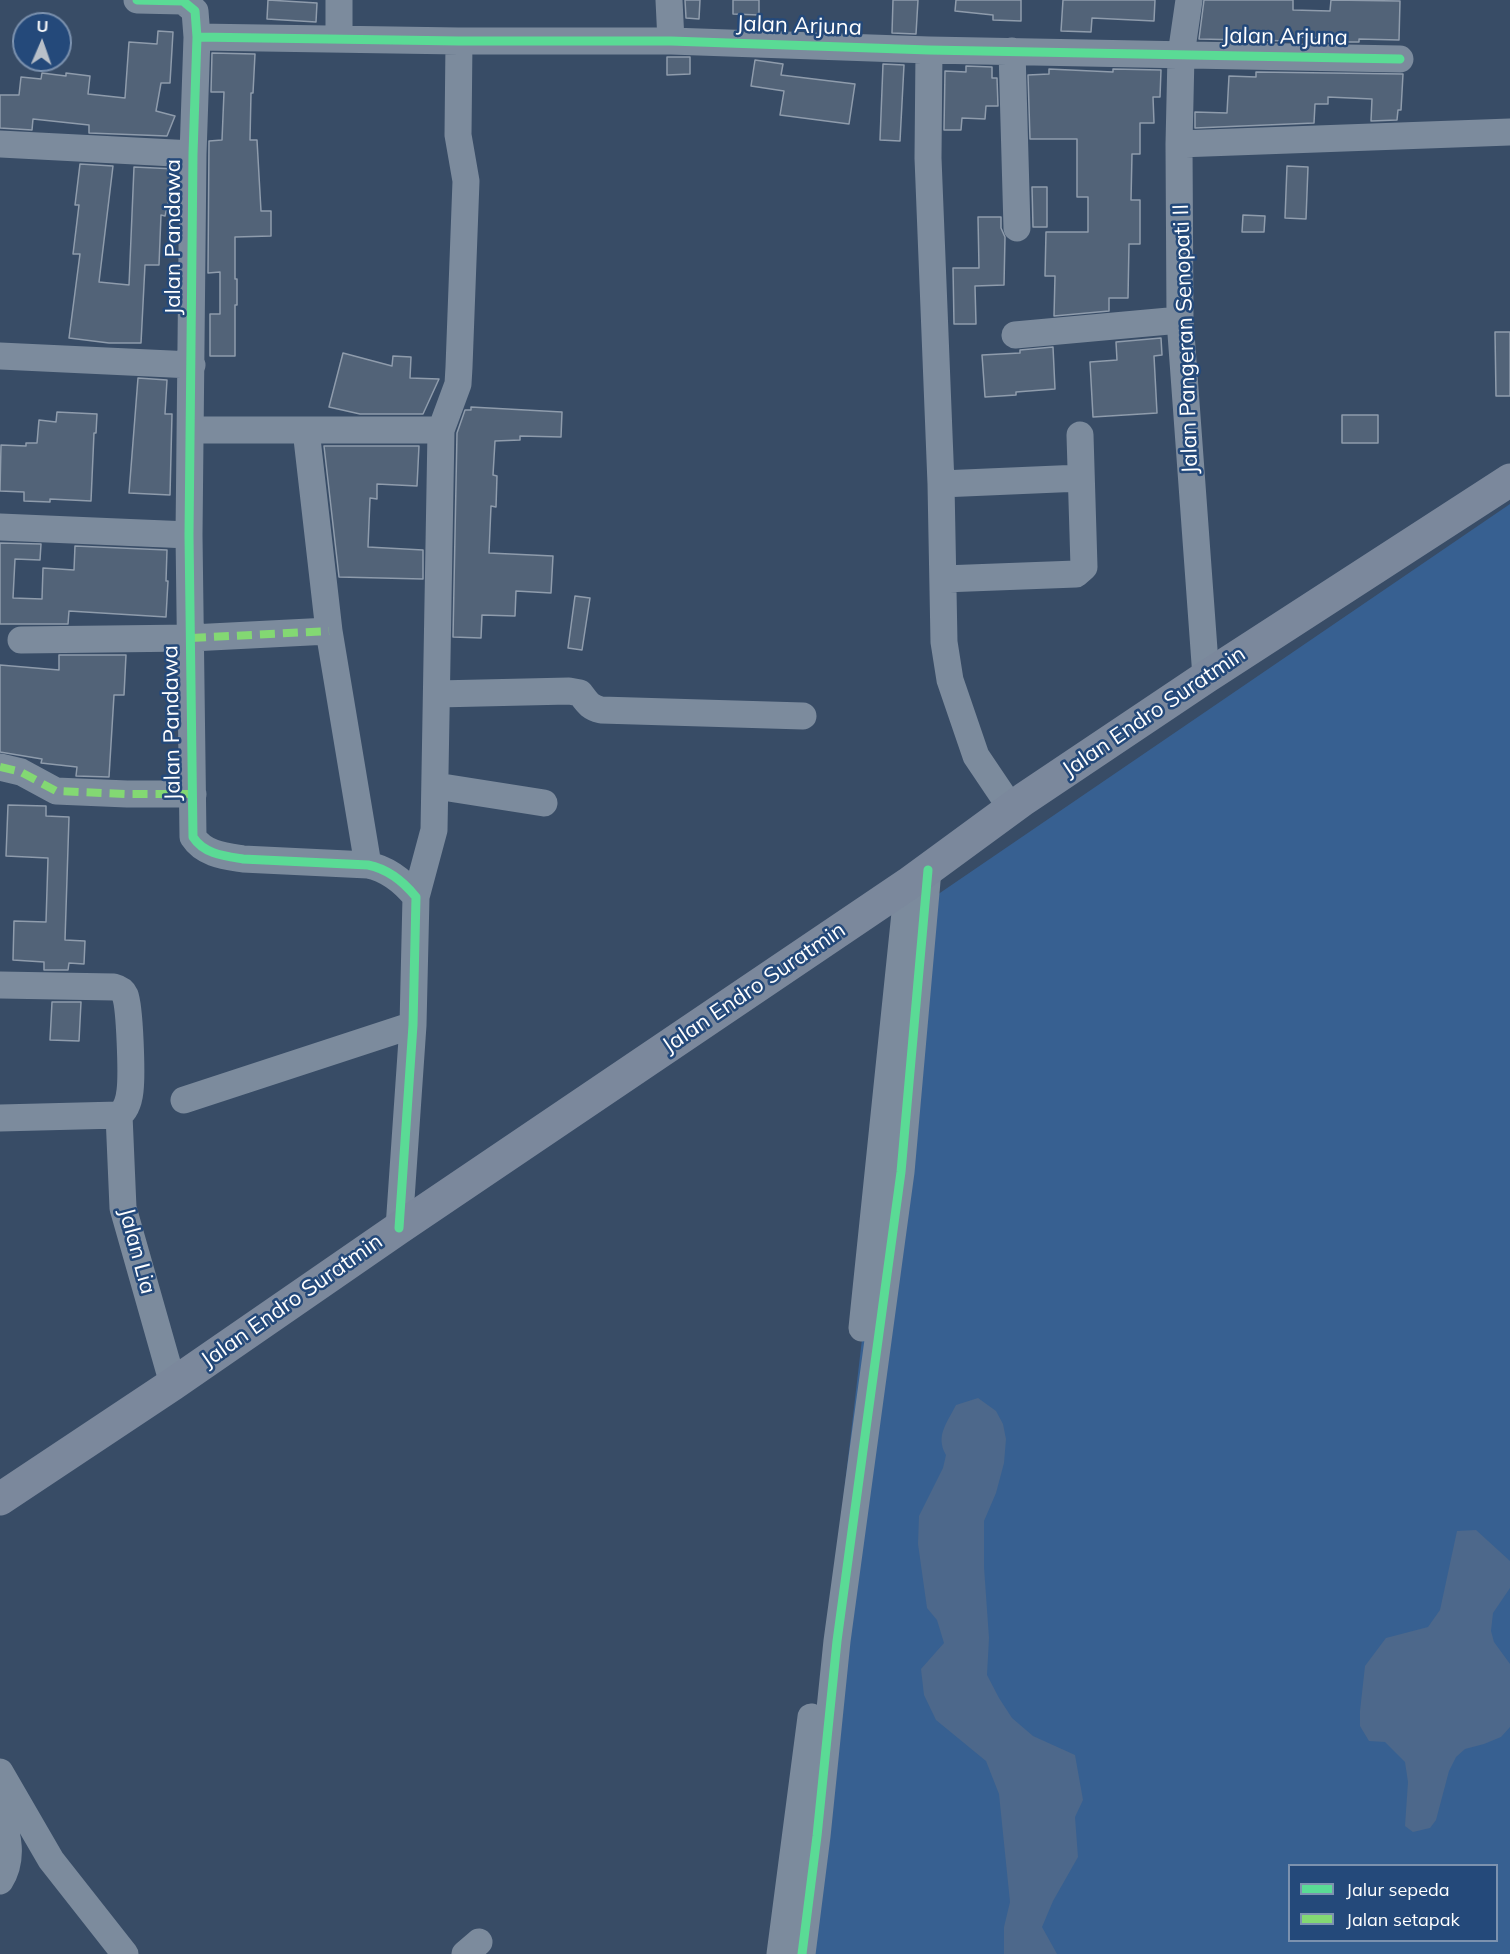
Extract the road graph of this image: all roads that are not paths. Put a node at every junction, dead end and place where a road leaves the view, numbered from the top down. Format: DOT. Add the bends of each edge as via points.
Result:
graph roads {
  1 [pos="137,0"];
  2 [pos="339,0"];
  3 [pos="669,0"];
  4 [pos="1189,0"];
  5 [pos="197,37"];
  6 [pos="339,39"];
  7 [pos="459,41"];
  8 [pos="671,41"];
  9 [pos="929,50"];
  10 [pos="1011,51"];
  11 [pos="1180,55"];
  12 [pos="1400,59"];
  13 [pos="1510,132"];
  14 [pos="0,144"];
  15 [pos="1179,144"];
  16 [pos="193,154"];
  17 [pos="1017,228"];
  18 [pos="1180,320"];
  19 [pos="1015,335"];
  20 [pos="0,356"];
  21 [pos="192,365"];
  22 [pos="306,429"];
  23 [pos="190,430"];
  24 [pos="441,430"];
  25 [pos="1080,435"];
  26 [pos="1082,478"];
  27 [pos="1510,480"];
  28 [pos="941,484"];
  29 [pos="0,527"];
  30 [pos="189,535"];
  31 [pos="943,579"];
  32 [pos="329,632"];
  33 [pos="191,638"];
  34 [pos="21,640"];
  35 [pos="1206,677"];
  36 [pos="436,694"];
  37 [pos="803,716"];
  38 [pos="0,767"];
  39 [pos="436,786"];
  40 [pos="193,794"];
  41 [pos="544,803"];
  42 [pos="1018,803"];
  43 [pos="368,865"];
  44 [pos="918,877"];
  45 [pos="416,897"];
  46 [pos="0,985"];
  47 [pos="413,1025"];
  48 [pos="184,1100"];
  49 [pos="119,1115"];
  50 [pos="0,1118"];
  51 [pos="399,1228"];
  52 [pos="173,1384"];
  53 [pos="0,1499"];
  54 [pos="0,1772"];
  55 [pos="0,1811"];
  56 [pos="0,1881"];
  57 [pos="125,1954"];
  58 [pos="780,1954"];
  59 [pos="801,1954"];
  1 -- 5 [label="street, Jalan Pandawa" via="183,2 195,11"];
  2 -- 6 [label="street"];
  3 -- 8 [label="street"];
  4 -- 11 [label="street, Jalan Pangeran Senopati II"];
  5 -- 6 [label="street, Jalan Arjuna"];
  5 -- 16 [label="street, Jalan Pandawa"];
  6 -- 7 [label="street, Jalan Arjuna"];
  7 -- 8 [label="street, Jalan Arjuna"];
  7 -- 24 [label="street" via="458,135 466,181 459,367 458,384"];
  8 -- 9 [label="street, Jalan Arjuna"];
  9 -- 10 [label="street, Jalan Arjuna"];
  9 -- 28 [label="street" via="929,170"];
  10 -- 11 [label="street, Jalan Arjuna"];
  10 -- 17 [label="street"];
  11 -- 12 [label="street, Jalan Arjuna"];
  11 -- 15 [label="street, Jalan Pangeran Senopati II"];
  13 -- 15 [label="street"];
  14 -- 16 [label="street"];
  15 -- 18 [label="street, Jalan Pangeran Senopati II"];
  16 -- 21 [label="street, Jalan Pandawa"];
  18 -- 19 [label="street"];
  18 -- 35 [label="street, Jalan Pangeran Senopati II"];
  20 -- 21 [label="street"];
  21 -- 23 [label="street, Jalan Pandawa"];
  22 -- 23 [label="street"];
  22 -- 24 [label="street"];
  22 -- 32 [label="street"];
  23 -- 30 [label="street, Jalan Pandawa"];
  24 -- 36 [label="street"];
  25 -- 26 [label="street"];
  26 -- 28 [label="street"];
  26 -- 31 [label="street" via="1081,571"];
  27 -- 35 [label="main road, Jalan Endro Suratmin"];
  28 -- 31 [label="street"];
  29 -- 30 [label="street"];
  30 -- 33 [label="street, Jalan Pandawa"];
  31 -- 42 [label="street" via="944,642 950,680 968,727 989,751"];
  32 -- 33 [label="street"];
  32 -- 43 [label="street"];
  33 -- 34 [label="street"];
  33 -- 40 [label="street, Jalan Pandawa"];
  35 -- 42 [label="main road, Jalan Endro Suratmin"];
  36 -- 37 [label="street" via="569,691 580,693 592,708 601,710"];
  36 -- 39 [label="street"];
  38 -- 40 [label="street" via="21,772 56,791"];
  39 -- 41 [label="street"];
  39 -- 45 [label="street" via="434,830"];
  40 -- 43 [label="street, Jalan Pandawa" via="194,837 206,850 243,859"];
  42 -- 44 [label="main road, Jalan Endro Suratmin"];
  43 -- 45 [label="street, Jalan Pandawa" via="392,875"];
  44 -- 51 [label="main road, Jalan Endro Suratmin"];
  44 -- 58 [label="street"];
  44 -- 59 [label="street" via="901,1172 837,1641"];
  45 -- 47 [label="street"];
  46 -- 49 [label="street, Jalan Lia" via="121,990 129,1028 130,1092"];
  47 -- 48 [label="street"];
  47 -- 51 [label="street"];
  49 -- 50 [label="street"];
  49 -- 52 [label="street, Jalan Lia" via="123,1208"];
  51 -- 52 [label="main road, Jalan Endro Suratmin"];
  52 -- 53 [label="main road, Jalan Endro Suratmin"];
  54 -- 57 [label="street" via="51,1860"];
  55 -- 56 [label="street" via="9,1848"];
}
